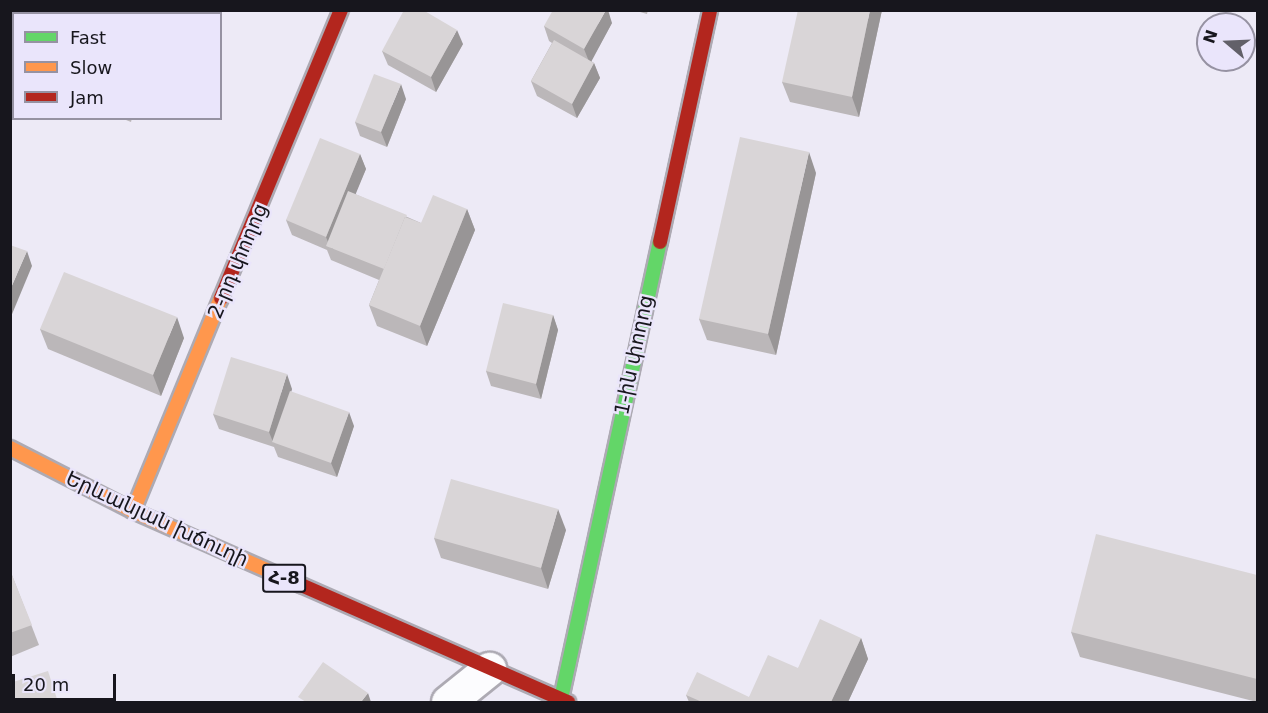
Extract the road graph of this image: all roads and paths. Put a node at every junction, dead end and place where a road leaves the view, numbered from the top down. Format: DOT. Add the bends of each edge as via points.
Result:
graph roads {
  1 [pos="341,10"];
  2 [pos="710,10"];
  3 [pos="10,448"];
  4 [pos="133,511"];
  5 [pos="489,669"];
  6 [pos="565,701"];
  7 [pos="448,702"];
  1 -- 4 [label="main road, 2-րդ փողոց"];
  2 -- 6 [label="main road, 1-ին փողոց"];
  3 -- 4 [label="main road, Երևանյան խճուղի / Հ-8"];
  4 -- 5 [label="main road, Երևանյան խճուղի / Հ-8"];
  5 -- 6 [label="main road, Երևանյան խճուղի / Հ-8"];
  5 -- 7 [label="street"];
}
